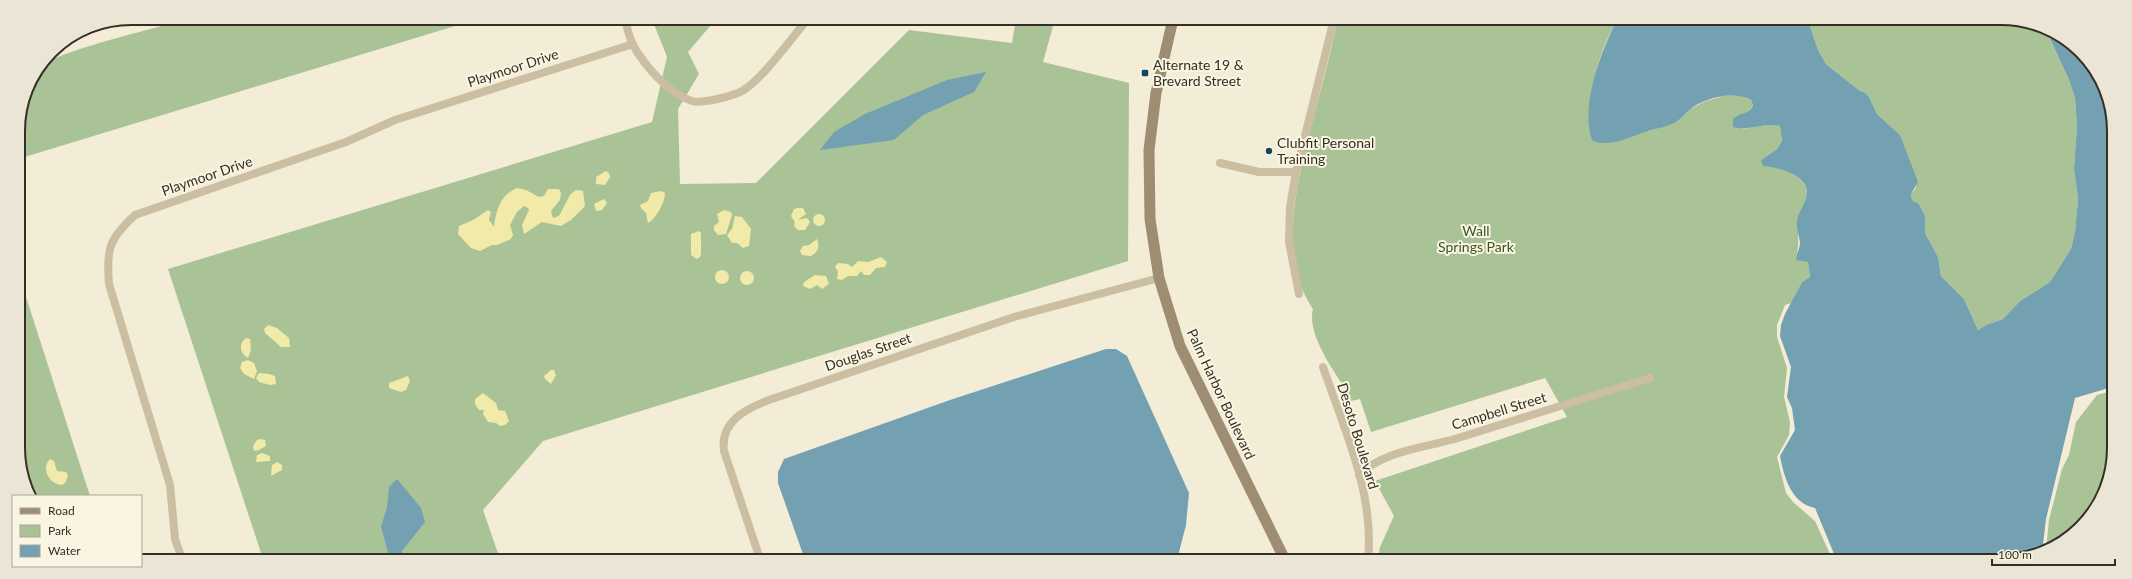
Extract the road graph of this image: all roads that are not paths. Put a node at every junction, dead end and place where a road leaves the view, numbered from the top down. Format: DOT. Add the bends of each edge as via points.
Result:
graph roads {
  1 [pos="627,25"];
  2 [pos="803,25"];
  3 [pos="1172,25"];
  4 [pos="1333,25"];
  5 [pos="633,44"];
  6 [pos="1220,163"];
  7 [pos="1296,172"];
  8 [pos="1159,278"];
  9 [pos="1299,294"];
  10 [pos="1323,367"];
  11 [pos="1650,378"];
  12 [pos="1359,475"];
  13 [pos="180,554"];
  14 [pos="758,554"];
  15 [pos="1282,554"];
  16 [pos="1368,554"];
  1 -- 5 [label="street"];
  2 -- 5 [label="street" via="754,82 741,91 720,99 692,101 666,86"];
  3 -- 8 [label="main road, Palm Harbor Boulevard" via="1155,97 1149,150 1150,220"];
  4 -- 7 [label="street"];
  5 -- 13 [label="street, Playmoor Drive" via="396,120 346,142 135,215 120,229 109,248 109,284 170,484 175,539"];
  6 -- 7 [label="street" via="1259,172"];
  7 -- 9 [label="street" via="1290,207 1289,242"];
  8 -- 14 [label="street, Douglas Street" via="1014,317 769,400 740,414 725,432 723,447"];
  8 -- 15 [label="main road, Palm Harbor Boulevard" via="1180,346"];
  10 -- 12 [label="street, Desoto Boulevard"];
  11 -- 12 [label="street, Campbell Street" via="1383,458 1370,464"];
  12 -- 16 [label="street, Desoto Boulevard" via="1369,536"];
}
